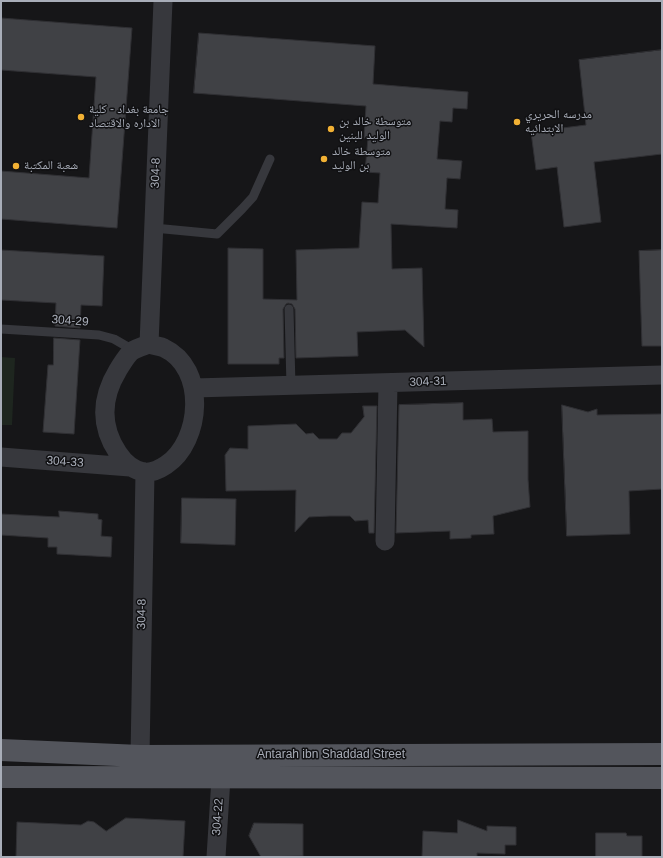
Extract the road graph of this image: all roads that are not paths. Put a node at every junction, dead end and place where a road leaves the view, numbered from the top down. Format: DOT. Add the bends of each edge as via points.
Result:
graph roads {
  1 [pos="163,1"];
  2 [pos="270,159"];
  3 [pos="154,228"];
  4 [pos="289,309"];
  5 [pos="1,329"];
  6 [pos="141,347"];
  7 [pos="662,375"];
  8 [pos="388,383"];
  9 [pos="291,386"];
  10 [pos="194,388"];
  11 [pos="1,457"];
  12 [pos="137,470"];
  13 [pos="385,541"];
  14 [pos="1,750"];
  15 [pos="662,754"];
  16 [pos="140,756"];
  17 [pos="1,777"];
  18 [pos="221,778"];
  19 [pos="662,778"];
  20 [pos="216,857"];
  1 -- 3 [label="street, 304-8"];
  2 -- 3 [label="lane" via="253,197 217,234"];
  3 -- 6 [label="street, 304-8"];
  4 -- 9 [label="lane"];
  5 -- 6 [label="lane, 304-29" via="99,335"];
  6 -- 10 [label="street" via="164,348 175,356"];
  6 -- 12 [label="street" via="122,362 114,375 108,389 104,417 106,431 120,457"];
  7 -- 8 [label="street, 304-31"];
  8 -- 9 [label="street, 304-31"];
  8 -- 13 [label="street"];
  9 -- 10 [label="street, 304-31"];
  10 -- 12 [label="street" via="193,422 185,444 170,462 159,470"];
  11 -- 12 [label="street, 304-33"];
  12 -- 16 [label="street, 304-8"];
  14 -- 16 [label="main road, Antarah ibn Shaddad Street"];
  15 -- 16 [label="main road, Antarah ibn Shaddad Street"];
  17 -- 18 [label="main road, Antarah ibn Shaddad Street"];
  18 -- 19 [label="main road, Antarah ibn Shaddad Street"];
  18 -- 20 [label="street, 304-22"];
}
